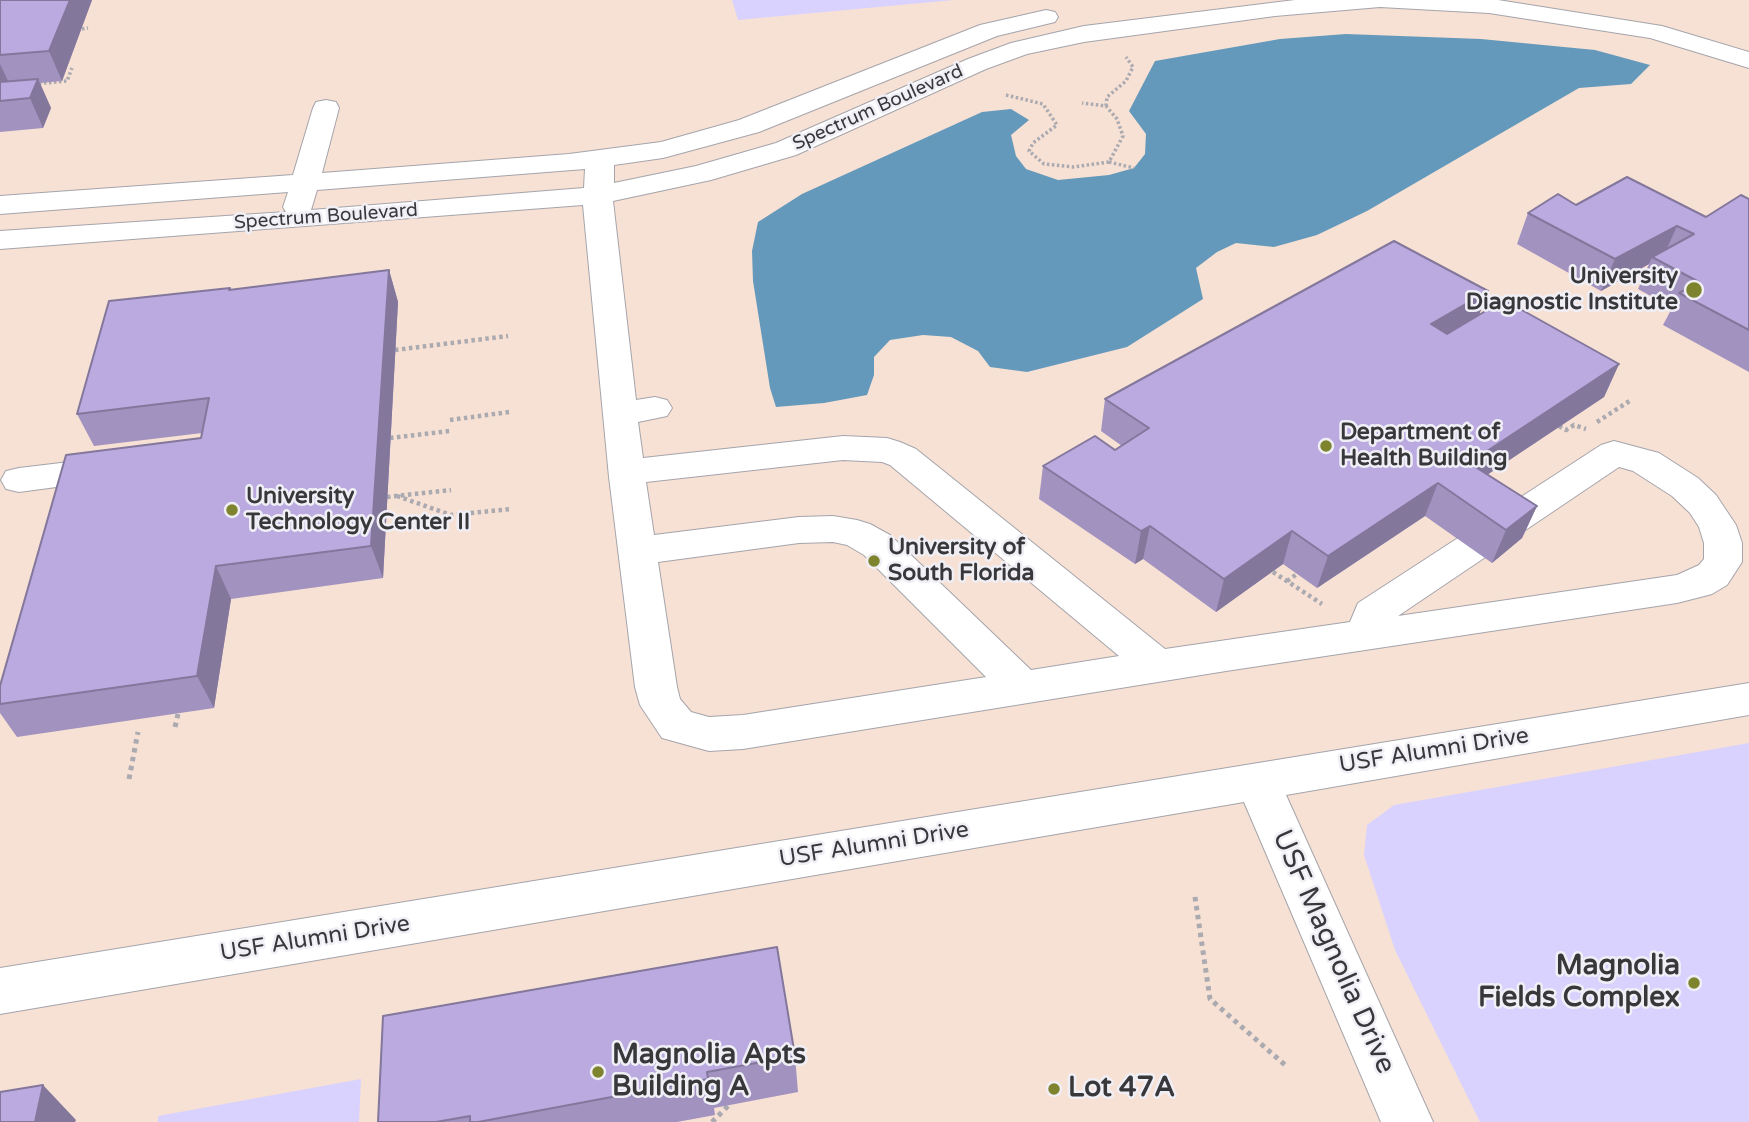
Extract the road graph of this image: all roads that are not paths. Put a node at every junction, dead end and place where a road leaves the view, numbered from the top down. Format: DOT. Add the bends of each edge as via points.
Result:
graph roads {
  1 [pos="1148,0"];
  2 [pos="1589,0"];
  3 [pos="1270,4"];
  4 [pos="1749,38"];
  5 [pos="1749,60"];
  6 [pos="326,108"];
  7 [pos="600,159"];
  8 [pos="304,183"];
  9 [pos="600,195"];
  10 [pos="43,202"];
  11 [pos="0,205"];
  12 [pos="287,227"];
  13 [pos="0,230"];
  14 [pos="0,240"];
  15 [pos="655,408"];
  16 [pos="621,413"];
  17 [pos="142,466"];
  18 [pos="627,472"];
  19 [pos="19,480"];
  20 [pos="638,551"];
  21 [pos="1368,635"];
  22 [pos="1157,665"];
  23 [pos="1022,687"];
  24 [pos="1749,699"];
  25 [pos="1258,782"];
  26 [pos="0,991"];
  27 [pos="1407,1122"];
  1 -- 7 [label="street, Spectrum Boulevard" via="989,30 749,126 663,150"];
  2 -- 4 [label="street"];
  3 -- 5 [label="street, Spectrum Boulevard" via="1380,0 1489,6 1653,31"];
  3 -- 9 [label="street, Spectrum Boulevard" via="1020,48 786,149"];
  6 -- 8 [label="street"];
  7 -- 8 [label="street, Spectrum Boulevard"];
  7 -- 9 [label="street"];
  8 -- 10 [label="street, Spectrum Boulevard"];
  8 -- 12 [label="street"];
  9 -- 12 [label="street, Spectrum Boulevard"];
  9 -- 16 [label="street" via="598,211 621,269"];
  10 -- 11 [label="street, Spectrum Boulevard"];
  10 -- 13 [label="street"];
  12 -- 14 [label="street, Spectrum Boulevard"];
  15 -- 16 [label="street"];
  16 -- 18 [label="street"];
  17 -- 19 [label="street"];
  18 -- 20 [label="street"];
  18 -- 22 [label="street" via="843,448 887,450 903,457"];
  20 -- 23 [label="street" via="799,530 833,528 857,533 877,545"];
  20 -- 23 [label="street" via="656,687 661,705 677,726 709,734 743,732"];
  21 -- 21 [label="street" via="1687,587 1713,575 1723,562 1723,543 1703,504 1685,487 1646,462 1614,453 1372,613"];
  21 -- 22 [label="street"];
  22 -- 23 [label="street"];
  24 -- 25 [label="street, USF Alumni Drive"];
  25 -- 26 [label="street, USF Alumni Drive"];
  25 -- 27 [label="street, USF Magnolia Drive"];
}
